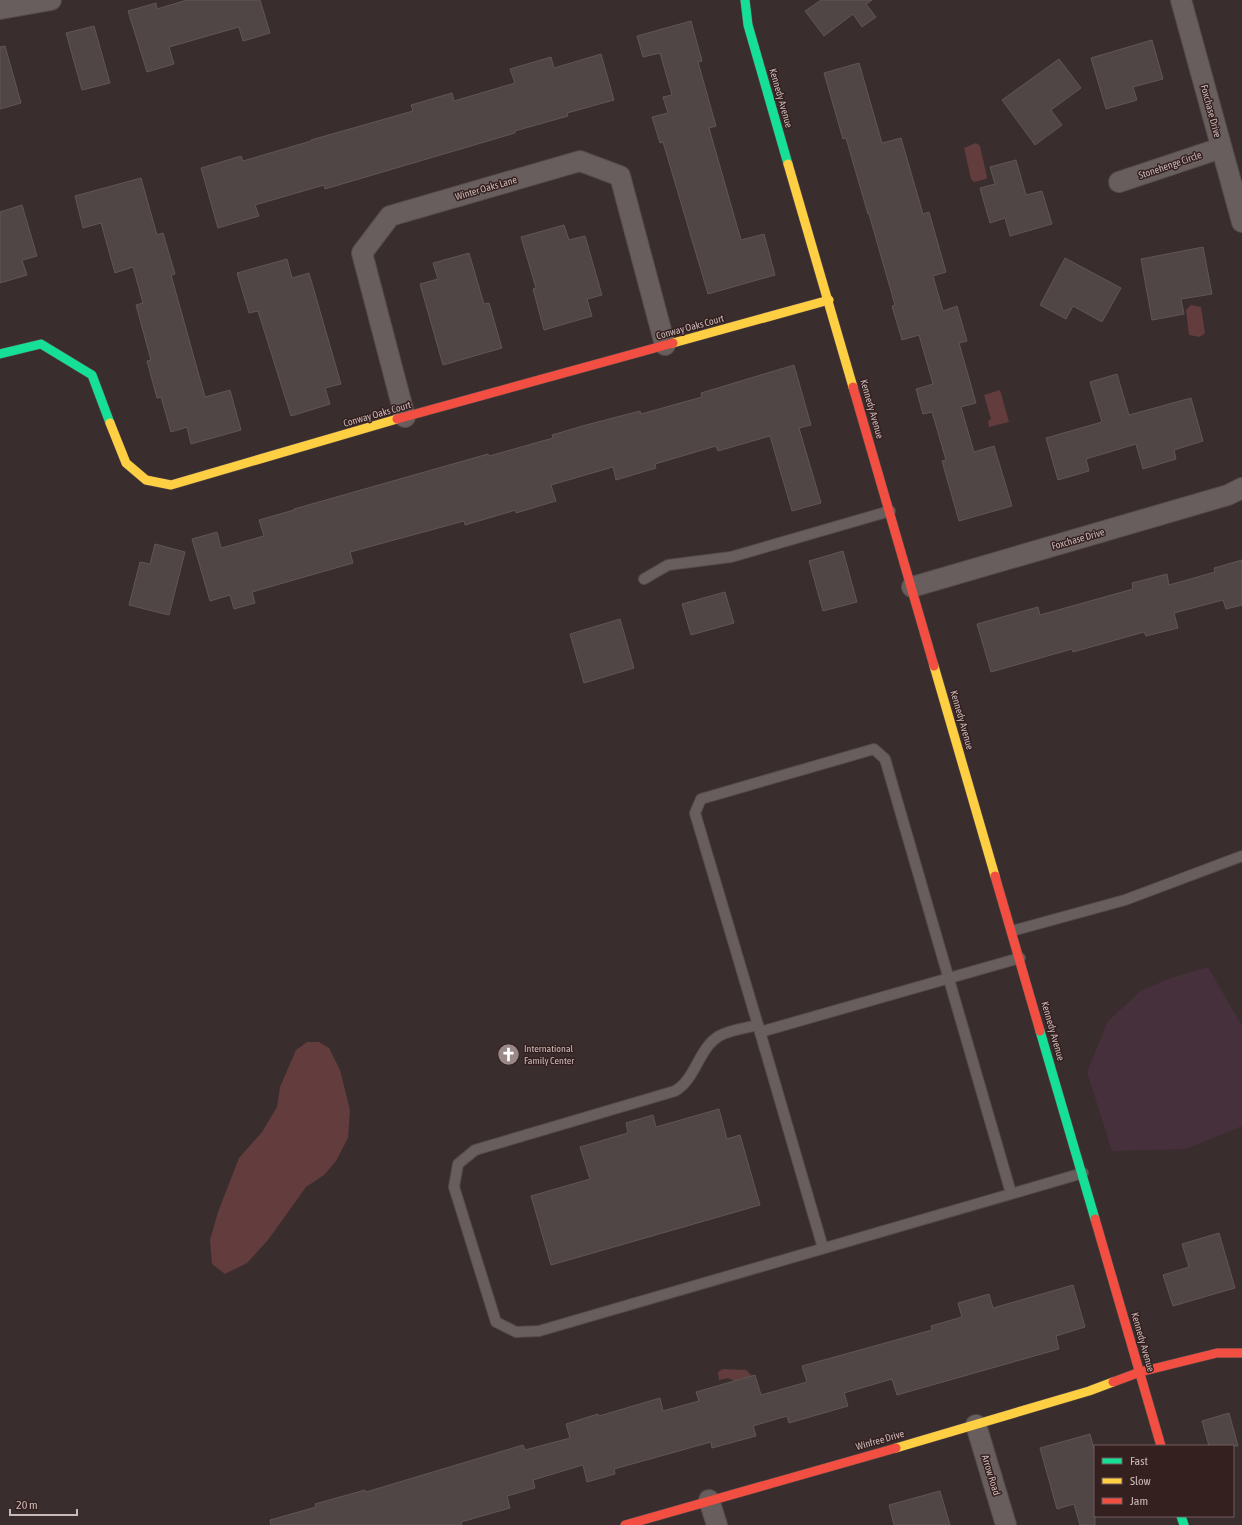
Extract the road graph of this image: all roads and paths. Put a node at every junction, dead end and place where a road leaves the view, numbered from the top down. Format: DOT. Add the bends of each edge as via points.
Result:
graph roads {
  1 [pos="51,0"];
  2 [pos="745,0"];
  3 [pos="1181,0"];
  4 [pos="0,9"];
  5 [pos="1221,148"];
  6 [pos="1119,182"];
  7 [pos="1242,222"];
  8 [pos="829,300"];
  9 [pos="665,345"];
  10 [pos="0,354"];
  11 [pos="405,417"];
  12 [pos="1242,488"];
  13 [pos="890,511"];
  14 [pos="644,578"];
  15 [pos="912,587"];
  16 [pos="1242,856"];
  17 [pos="1012,931"];
  18 [pos="1020,958"];
  19 [pos="948,978"];
  20 [pos="759,1029"];
  21 [pos="1082,1173"];
  22 [pos="1011,1193"];
  23 [pos="823,1248"];
  24 [pos="1242,1354"];
  25 [pos="1140,1372"];
  26 [pos="976,1425"];
  27 [pos="1161,1445"];
  28 [pos="710,1500"];
  29 [pos="625,1525"];
  30 [pos="717,1525"];
  31 [pos="1006,1525"];
  1 -- 4 [label="street"];
  2 -- 8 [label="street, Kennedy Avenue" via="748,25"];
  3 -- 5 [label="street, Foxchase Drive"];
  5 -- 6 [label="street, Stonehenge Circle"];
  5 -- 7 [label="street, Foxchase Drive"];
  8 -- 9 [label="street, Conway Oaks Court"];
  8 -- 13 [label="street, Kennedy Avenue"];
  9 -- 11 [label="street, Conway Oaks Court"];
  9 -- 11 [label="street, Winter Oaks Lane" via="620,176 580,161 390,216 362,253"];
  10 -- 11 [label="street, Conway Oaks Court" via="41,344 92,375 126,463 146,480 171,485"];
  12 -- 15 [label="street, Foxchase Drive" via="1228,495"];
  13 -- 14 [label="lane" via="731,557 668,565"];
  13 -- 15 [label="street, Kennedy Avenue"];
  15 -- 17 [label="street, Kennedy Avenue"];
  16 -- 17 [label="lane" via="1125,900"];
  17 -- 18 [label="street, Kennedy Avenue"];
  18 -- 19 [label="lane"];
  18 -- 21 [label="street, Kennedy Avenue"];
  19 -- 20 [label="lane"];
  19 -- 20 [label="lane" via="885,759 874,749 701,799 695,813"];
  19 -- 22 [label="lane"];
  20 -- 23 [label="lane"];
  20 -- 23 [label="lane" via="720,1036 709,1044 684,1086 675,1091 474,1150 458,1164 454,1187 496,1322 516,1332 539,1331"];
  21 -- 22 [label="lane"];
  21 -- 25 [label="street, Kennedy Avenue"];
  22 -- 23 [label="lane"];
  24 -- 25 [label="street, Winfree Drive" via="1217,1353"];
  25 -- 26 [label="street, Winfree Drive" via="1089,1391"];
  25 -- 27 [label="street, Kennedy Avenue"];
  26 -- 28 [label="street, Winfree Drive"];
  26 -- 31 [label="street, Arrow Road"];
  28 -- 29 [label="street, Winfree Drive"];
  28 -- 30 [label="street"];
}
